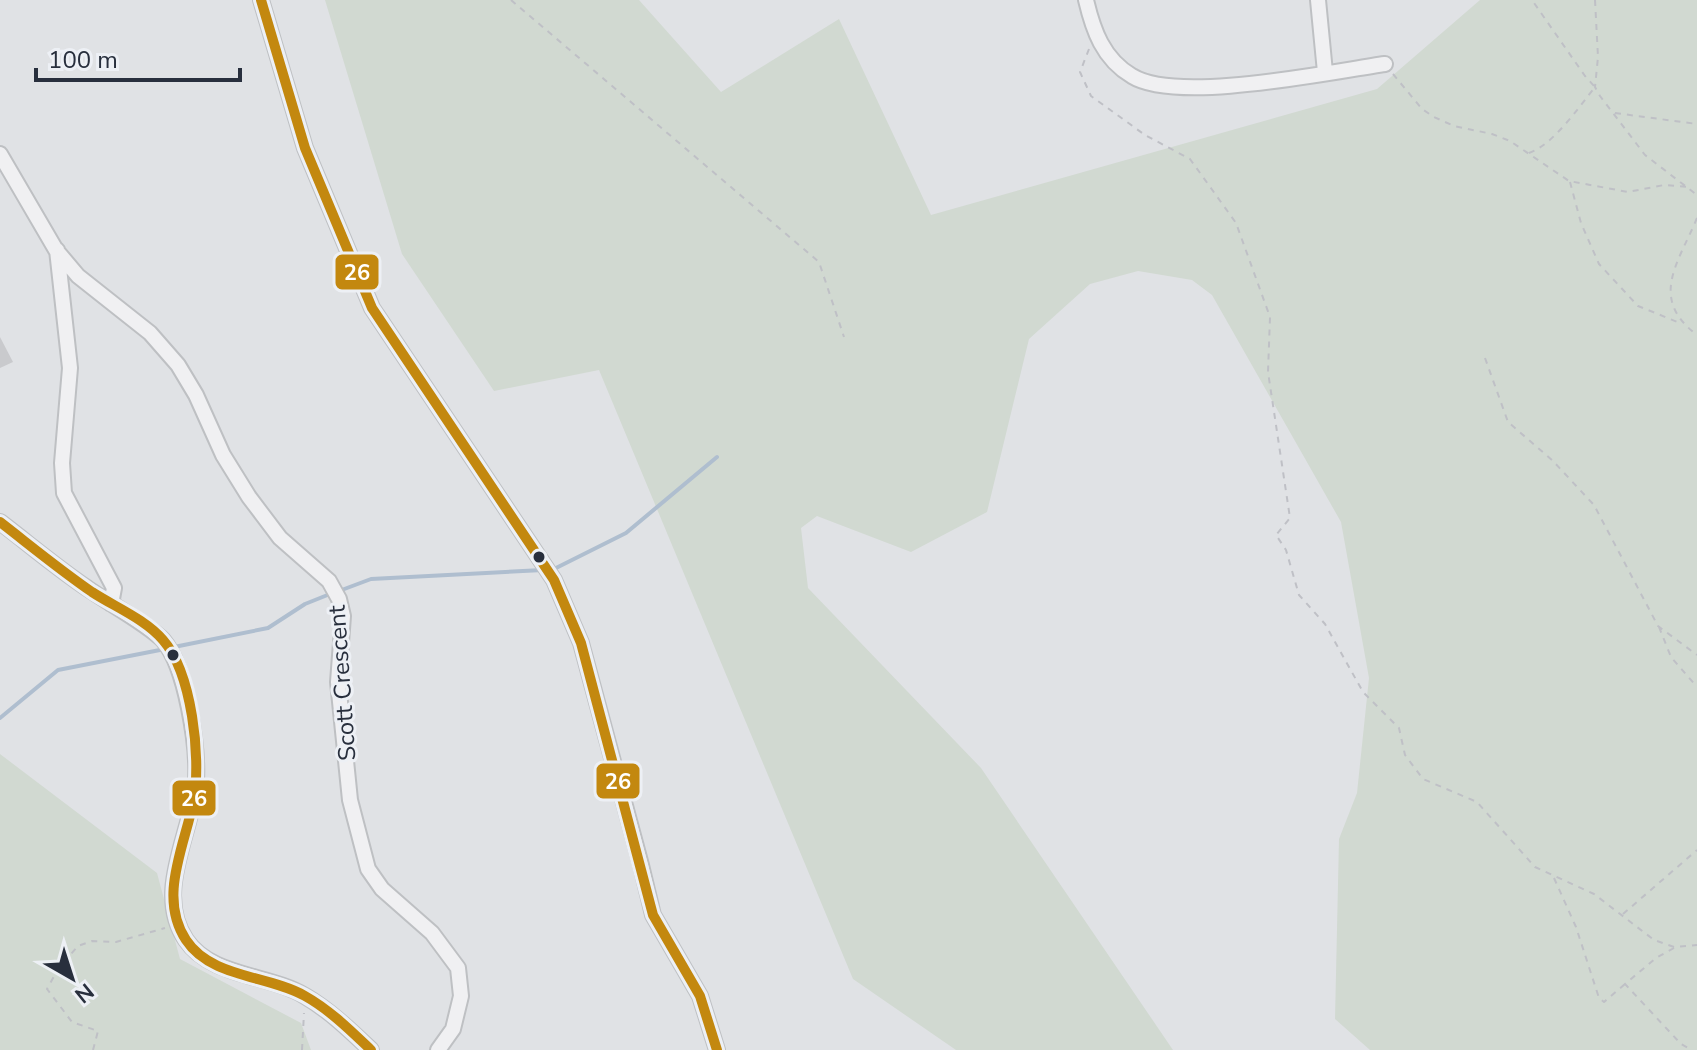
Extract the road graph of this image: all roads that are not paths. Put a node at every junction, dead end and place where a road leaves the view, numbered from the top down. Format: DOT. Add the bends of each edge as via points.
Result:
graph roads {
  1 [pos="261,0"];
  2 [pos="1086,0"];
  3 [pos="1318,0"];
  4 [pos="1385,64"];
  5 [pos="1325,72"];
  6 [pos="0,154"];
  7 [pos="56,250"];
  8 [pos="0,522"];
  9 [pos="111,604"];
  10 [pos="371,1050"];
  11 [pos="438,1050"];
  12 [pos="717,1050"];
  1 -- 12 [label="street" via="305,148 372,308 554,580 581,643 653,915 700,996"];
  2 -- 5 [label="street" via="1095,33 1113,61 1133,77 1162,86 1208,88"];
  3 -- 5 [label="street"];
  4 -- 5 [label="street"];
  6 -- 7 [label="street, Scott Crescent"];
  7 -- 9 [label="street" via="70,368 64,493 114,588"];
  7 -- 11 [label="street, Scott Crescent" via="78,276 150,333 178,365 249,497 280,538 329,581 339,599 343,616 338,682 350,800 368,869 382,889 432,933 458,968 461,996 453,1029"];
  8 -- 9 [label="street"];
  9 -- 10 [label="street" via="163,641 183,681 196,781 172,894 176,924 206,958 305,995"];
}
